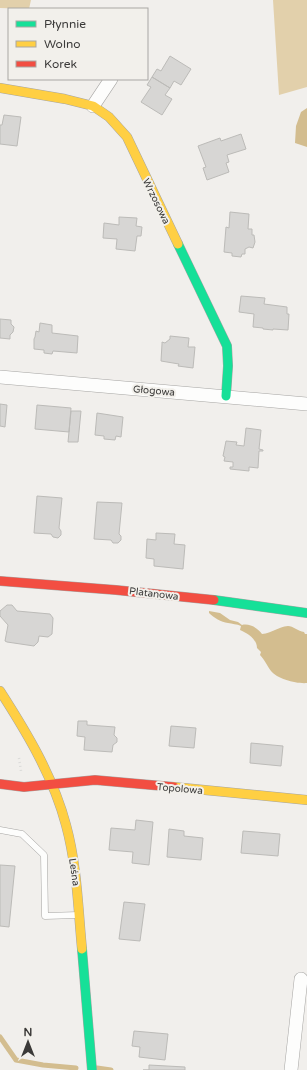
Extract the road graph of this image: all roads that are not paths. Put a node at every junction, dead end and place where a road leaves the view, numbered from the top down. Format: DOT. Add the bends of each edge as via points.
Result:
graph roads {
  1 [pos="110,80"];
  2 [pos="0,88"];
  3 [pos="93,106"];
  4 [pos="0,377"];
  5 [pos="226,396"];
  6 [pos="307,404"];
  7 [pos="0,581"];
  8 [pos="307,613"];
  9 [pos="0,691"];
  10 [pos="0,784"];
  11 [pos="52,785"];
  12 [pos="307,800"];
  13 [pos="0,830"];
  14 [pos="79,915"];
  15 [pos="301,979"];
  16 [pos="92,1070"];
  17 [pos="291,1070"];
  1 -- 3 [label="street"];
  2 -- 3 [label="street, Wrzosowa"];
  3 -- 5 [label="street, Wrzosowa" via="109,117 127,137 227,346"];
  4 -- 5 [label="street, Głogowa"];
  5 -- 6 [label="street, Głogowa"];
  7 -- 8 [label="street, Platanowa" via="116,589"];
  9 -- 11 [label="street, Leśna" via="31,741"];
  10 -- 11 [label="street, Topolowa"];
  11 -- 12 [label="street, Topolowa" via="95,780"];
  11 -- 14 [label="street, Leśna" via="69,838"];
  13 -- 14 [label="lane" via="22,834 44,855 45,916"];
  14 -- 16 [label="street, Leśna"];
  15 -- 17 [label="street"];
}
